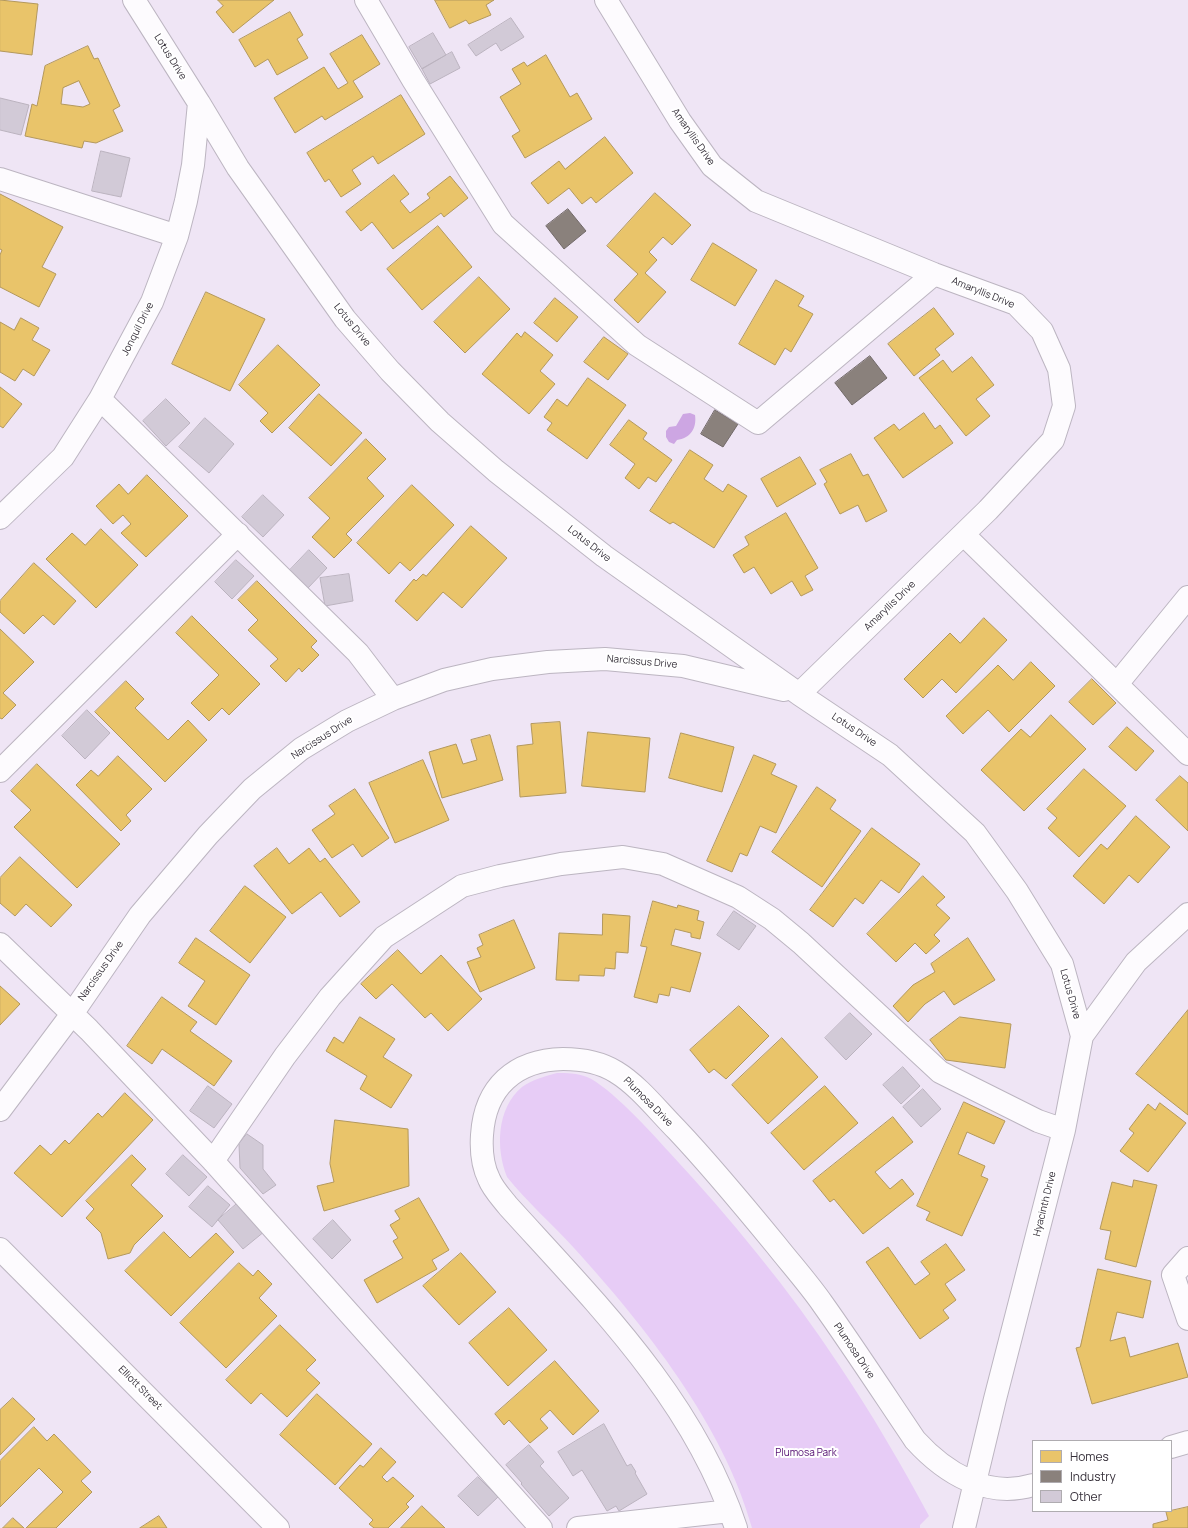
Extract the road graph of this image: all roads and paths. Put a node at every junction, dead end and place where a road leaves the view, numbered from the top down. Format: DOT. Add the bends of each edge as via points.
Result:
graph roads {
  1 [pos="366,0"];
  2 [pos="606,0"];
  3 [pos="138,2"];
  4 [pos="199,103"];
  5 [pos="0,179"];
  6 [pos="177,236"];
  7 [pos="934,274"];
  8 [pos="100,399"];
  9 [pos="0,518"];
  10 [pos="238,534"];
  11 [pos="964,535"];
  12 [pos="1188,597"];
  13 [pos="1116,684"];
  14 [pos="799,694"];
  15 [pos="393,699"];
  16 [pos="1188,754"];
  17 [pos="0,771"];
  18 [pos="1188,914"];
  19 [pos="0,944"];
  20 [pos="72,1014"];
  21 [pos="1082,1036"];
  22 [pos="0,1110"];
  23 [pos="1064,1130"];
  24 [pos="214,1161"];
  25 [pos="0,1249"];
  26 [pos="1188,1258"];
  27 [pos="1188,1319"];
  28 [pos="1188,1442"];
  29 [pos="1172,1447"];
  30 [pos="976,1483"];
  31 [pos="1032,1485"];
  32 [pos="733,1520"];
  33 [pos="278,1528"];
  34 [pos="541,1528"];
  35 [pos="578,1528"];
  36 [pos="964,1528"];
  1 -- 7 [label="street" via="503,224 638,345 758,423"];
  2 -- 7 [label="street, Amaryllis Drive" via="680,121 712,166 756,201"];
  3 -- 4 [label="street, Lotus Drive"];
  4 -- 6 [label="street, Jonquil Drive" via="193,165"];
  4 -- 14 [label="street, Lotus Drive" via="238,168 345,319 390,371 440,422 496,471 604,556"];
  5 -- 6 [label="street"];
  6 -- 8 [label="street, Jonquil Drive" via="152,302"];
  7 -- 11 [label="street, Amaryllis Drive" via="1016,304 1042,331 1059,369 1064,406 1053,440"];
  8 -- 9 [label="street, Jonquil Drive" via="63,457"];
  8 -- 10 [label="street"];
  10 -- 15 [label="street" via="358,653"];
  10 -- 17 [label="street"];
  11 -- 13 [label="street"];
  11 -- 14 [label="street, Amaryllis Drive"];
  12 -- 13 [label="street"];
  13 -- 16 [label="street"];
  14 -- 15 [label="street, Narcissus Drive" via="683,666 605,659 548,662 492,670 444,680"];
  14 -- 21 [label="street, Lotus Drive" via="890,755 975,833 1017,891 1062,964"];
  15 -- 20 [label="street, Narcissus Drive" via="347,721 302,749 252,789 208,835 140,914"];
  18 -- 21 [label="street, Hyacinth Drive" via="1136,962"];
  19 -- 20 [label="street"];
  20 -- 22 [label="street, Narcissus Drive"];
  20 -- 24 [label="street"];
  21 -- 23 [label="street, Hyacinth Drive"];
  23 -- 24 [label="street" via="1038,1121 940,1072 801,943 772,919 738,897 664,864 623,857 561,864 462,886 384,937 330,996 285,1056"];
  23 -- 30 [label="street, Hyacinth Drive"];
  24 -- 34 [label="street"];
  25 -- 33 [label="street, Elliott Street"];
  26 -- 27 [label="street" via="1173,1275"];
  28 -- 29 [label="street"];
  30 -- 31 [label="street, Plumosa Drive" via="1001,1489"];
  30 -- 32 [label="street, Plumosa Drive" via="954,1474 939,1464 915,1440 821,1301 716,1172 630,1083 607,1067 578,1059 540,1062 522,1067 499,1086 486,1110 482,1128 482,1148 488,1178 508,1206 623,1332 663,1387 705,1456"];
  30 -- 36 [label="street, Hyacinth Drive"];
  32 -- 35 [label="street"];
}
